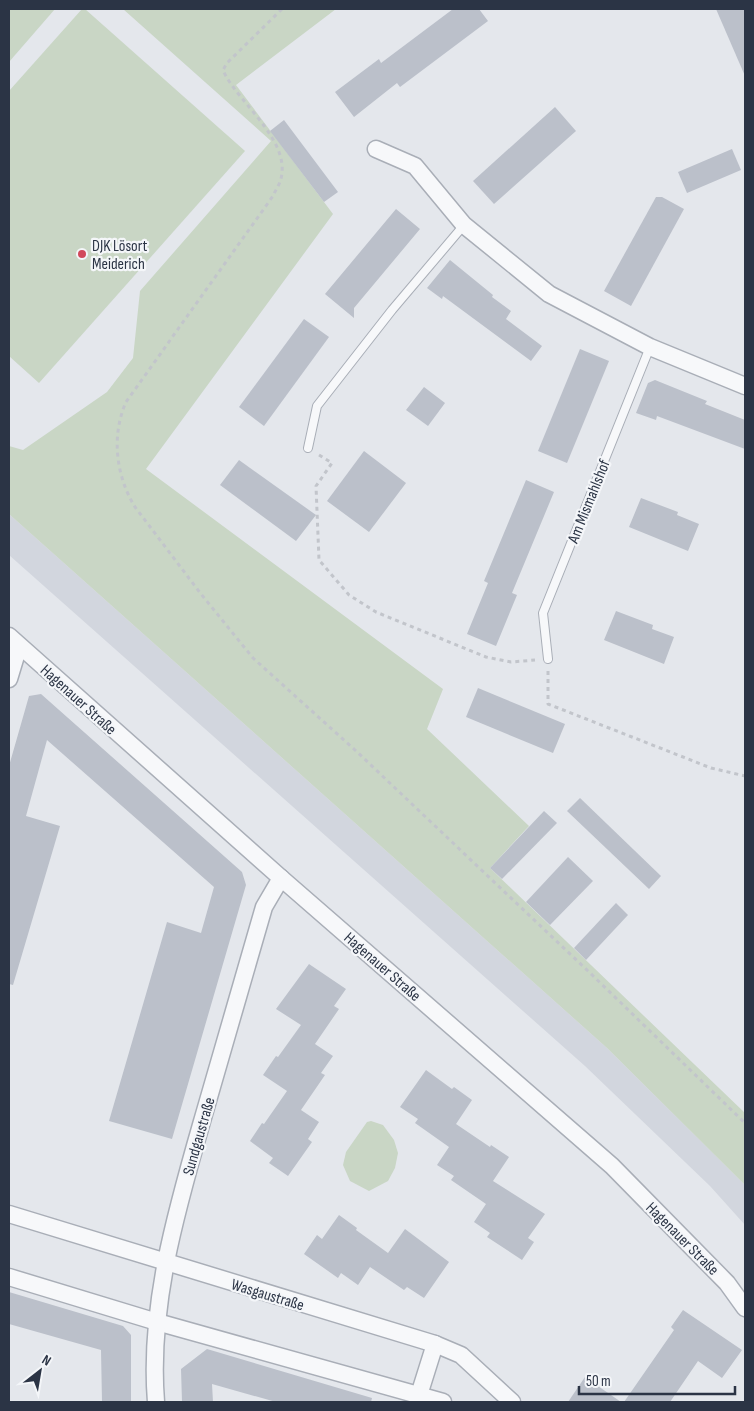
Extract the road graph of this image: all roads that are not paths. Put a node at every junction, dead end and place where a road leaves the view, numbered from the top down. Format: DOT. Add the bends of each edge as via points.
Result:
graph roads {
  1 [pos="376,149"];
  2 [pos="464,225"];
  3 [pos="650,348"];
  4 [pos="745,386"];
  5 [pos="308,448"];
  6 [pos="14,641"];
  7 [pos="548,658"];
  8 [pos="9,679"];
  9 [pos="281,878"];
  10 [pos="9,1214"];
  11 [pos="167,1263"];
  12 [pos="9,1277"];
  13 [pos="745,1308"];
  14 [pos="156,1322"];
  15 [pos="435,1344"];
  16 [pos="419,1395"];
  17 [pos="156,1402"];
  18 [pos="443,1402"];
  19 [pos="512,1402"];
  1 -- 2 [label="street" via="415,166"];
  2 -- 3 [label="street" via="549,294"];
  2 -- 5 [label="lane" via="317,406"];
  3 -- 4 [label="street"];
  3 -- 7 [label="lane, Am Mismahlshof" via="543,612"];
  6 -- 8 [label="street"];
  6 -- 9 [label="street, Hagenauer Straße"];
  9 -- 11 [label="street, Sundgaustraße" via="264,907 178,1203"];
  9 -- 13 [label="street, Hagenauer Straße" via="612,1166 727,1283"];
  10 -- 11 [label="street, Wasgaustraße"];
  11 -- 14 [label="street, Sundgaustraße"];
  11 -- 15 [label="street, Wasgaustraße"];
  12 -- 14 [label="street"];
  14 -- 16 [label="street"];
  14 -- 17 [label="street, Sundgaustraße"];
  15 -- 16 [label="street"];
  15 -- 19 [label="street, Wasgaustraße" via="461,1355"];
  16 -- 18 [label="street"];
}
